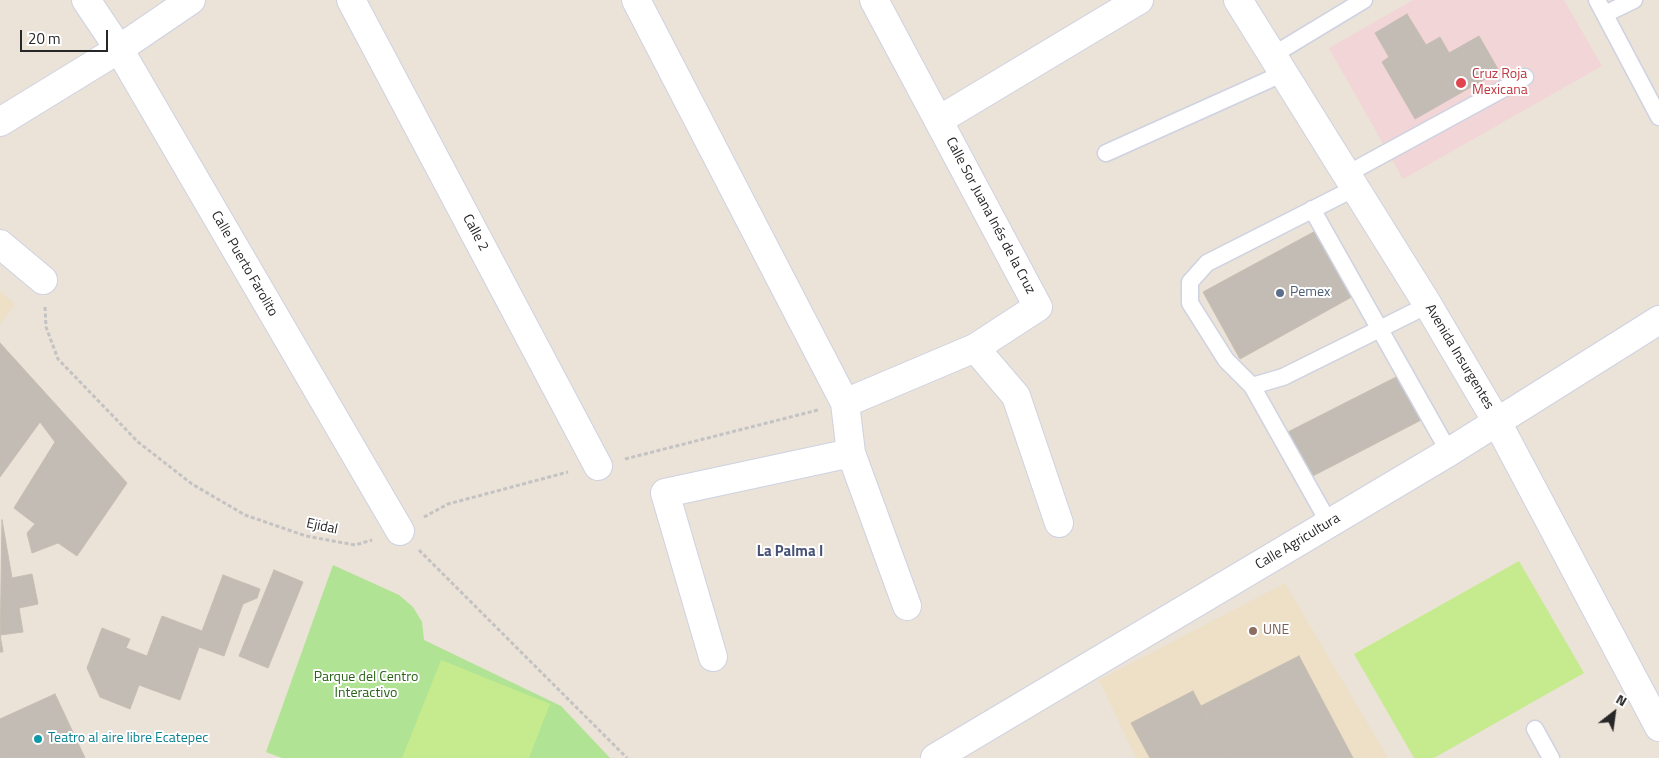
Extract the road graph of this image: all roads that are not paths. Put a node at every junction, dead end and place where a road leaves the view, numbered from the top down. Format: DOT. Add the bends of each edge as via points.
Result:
graph roads {
  1 [pos="86,0"];
  2 [pos="191,0"];
  3 [pos="352,0"];
  4 [pos="636,0"];
  5 [pos="874,0"];
  6 [pos="1139,0"];
  7 [pos="1238,0"];
  8 [pos="1364,0"];
  9 [pos="1634,0"];
  10 [pos="1601,7"];
  11 [pos="119,49"];
  12 [pos="1279,64"];
  13 [pos="1525,77"];
  14 [pos="1659,117"];
  15 [pos="939,120"];
  16 [pos="0,122"];
  17 [pos="1106,153"];
  18 [pos="1351,181"];
  19 [pos="1312,209"];
  20 [pos="0,244"];
  21 [pos="43,280"];
  22 [pos="1428,305"];
  23 [pos="1659,320"];
  24 [pos="1378,329"];
  25 [pos="976,348"];
  26 [pos="1252,386"];
  27 [pos="845,403"];
  28 [pos="1497,422"];
  29 [pos="1449,452"];
  30 [pos="851,453"];
  31 [pos="598,466"];
  32 [pos="1059,523"];
  33 [pos="1329,523"];
  34 [pos="400,531"];
  35 [pos="907,606"];
  36 [pos="713,658"];
  37 [pos="1659,727"];
  38 [pos="1535,730"];
  39 [pos="935,758"];
  40 [pos="1550,758"];
  1 -- 11 [label="street, Calle Puerto Farolito"];
  2 -- 11 [label="street"];
  3 -- 31 [label="street, Calle 2"];
  4 -- 27 [label="street"];
  5 -- 15 [label="street, Calle Sor Juana Inés de la Cruz"];
  6 -- 15 [label="street"];
  7 -- 12 [label="street, Avenida Insurgentes"];
  8 -- 12 [label="lane"];
  9 -- 10 [label="lane"];
  10 -- 14 [label="lane"];
  11 -- 16 [label="street"];
  11 -- 34 [label="street, Calle Puerto Farolito"];
  12 -- 17 [label="lane"];
  12 -- 18 [label="street, Avenida Insurgentes"];
  13 -- 18 [label="lane"];
  15 -- 25 [label="street, Calle Sor Juana Inés de la Cruz" via="1038,307"];
  18 -- 19 [label="lane"];
  18 -- 22 [label="street, Avenida Insurgentes"];
  19 -- 24 [label="lane"];
  19 -- 26 [label="lane" via="1207,263 1190,282 1190,304 1226,360"];
  20 -- 21 [label="street"];
  22 -- 24 [label="lane"];
  22 -- 28 [label="street, Avenida Insurgentes"];
  23 -- 28 [label="street, Calle Agricultura"];
  24 -- 26 [label="lane" via="1283,377"];
  24 -- 29 [label="lane"];
  25 -- 27 [label="street, Calle Sor Juana Inés de la Cruz"];
  25 -- 32 [label="street" via="1016,396"];
  26 -- 33 [label="lane"];
  27 -- 30 [label="street"];
  28 -- 29 [label="street, Calle Agricultura"];
  28 -- 37 [label="street, Avenida Insurgentes"];
  29 -- 33 [label="street, Calle Agricultura"];
  30 -- 35 [label="street"];
  30 -- 36 [label="street" via="665,493"];
  33 -- 39 [label="street, Calle Agricultura"];
  38 -- 40 [label="lane"];
}
